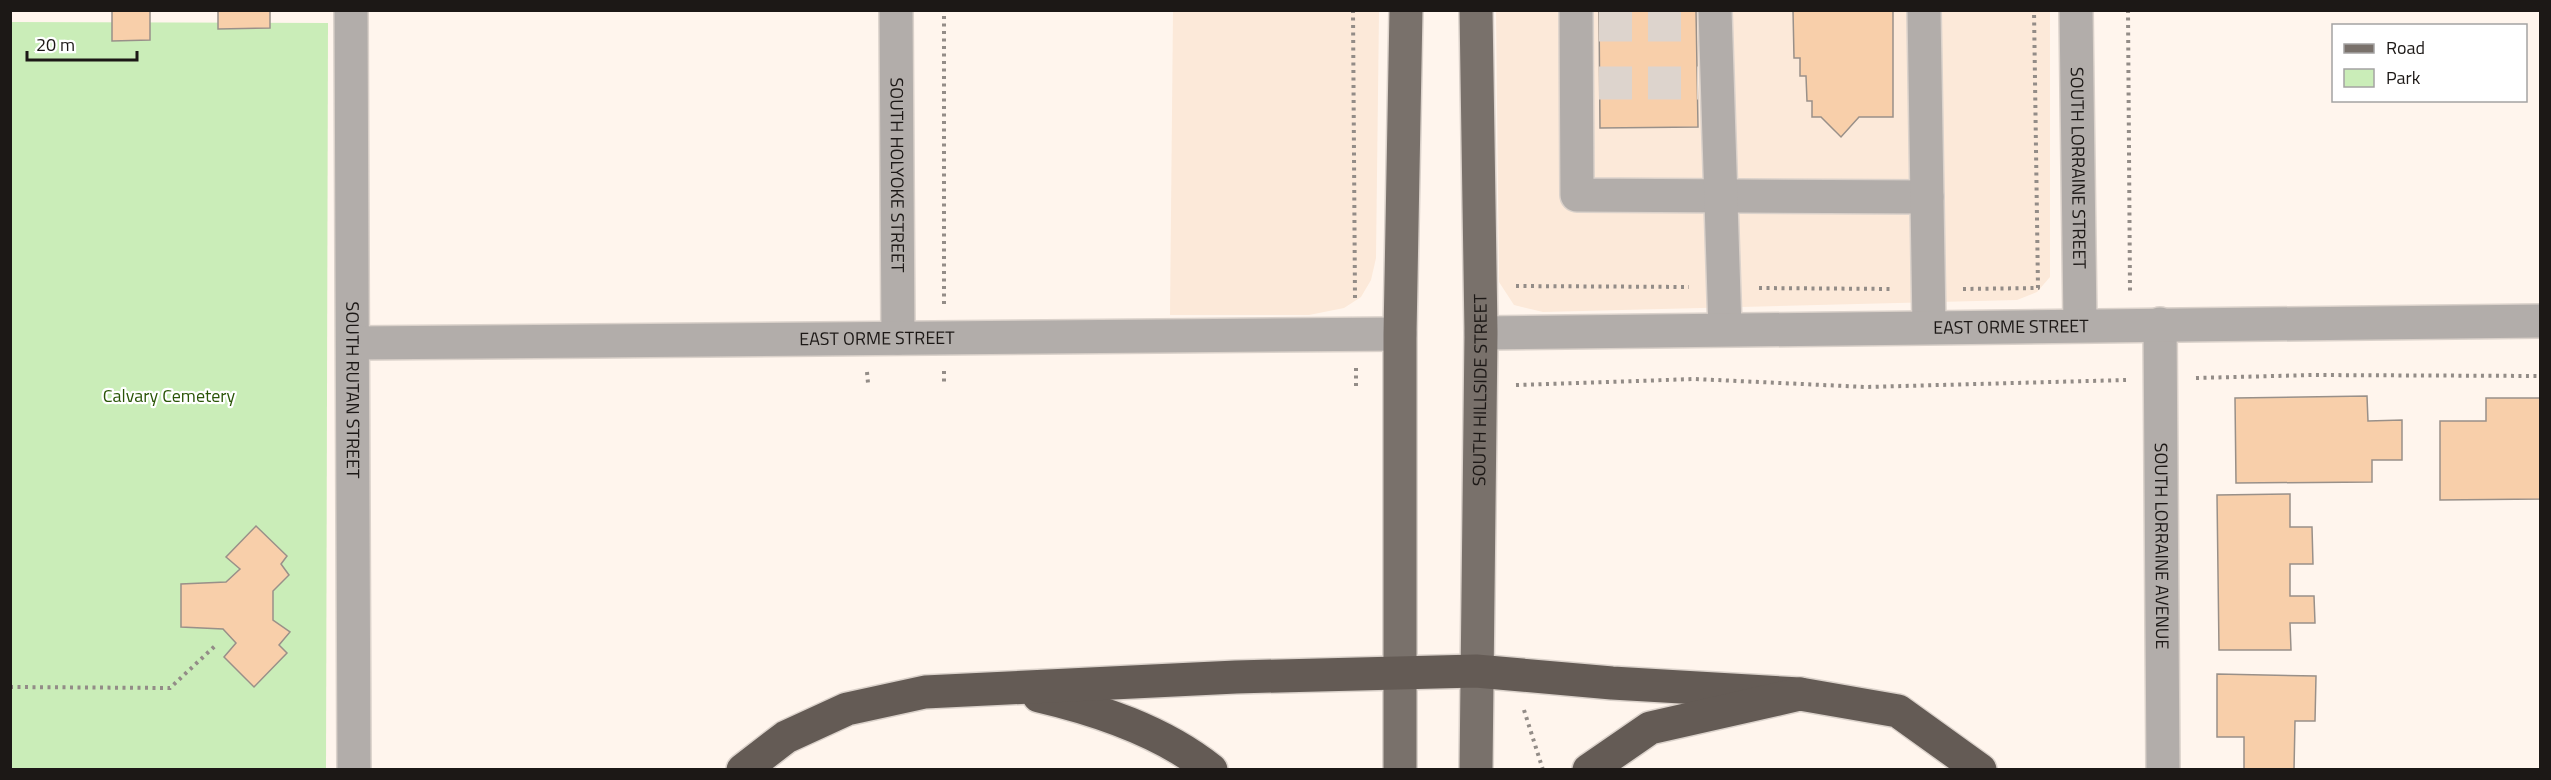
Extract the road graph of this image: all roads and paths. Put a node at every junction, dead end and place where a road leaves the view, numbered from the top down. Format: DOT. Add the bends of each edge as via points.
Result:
graph roads {
  1 [pos="351,10"];
  2 [pos="897,10"];
  3 [pos="944,10"];
  4 [pos="1353,10"];
  5 [pos="1406,10"];
  6 [pos="1476,10"];
  7 [pos="1924,10"];
  8 [pos="2034,10"];
  9 [pos="2076,10"];
  10 [pos="2128,10"];
  11 [pos="1584,20"];
  12 [pos="1709,21"];
  13 [pos="1720,196"];
  14 [pos="1928,197"];
  15 [pos="1512,286"];
  16 [pos="1723,288"];
  17 [pos="1929,289"];
  18 [pos="2130,294"];
  19 [pos="2541,321"];
  20 [pos="2080,324"];
  21 [pos="2160,324"];
  22 [pos="1929,327"];
  23 [pos="1725,329"];
  24 [pos="1481,333"];
  25 [pos="1400,334"];
  26 [pos="1355,335"];
  27 [pos="898,338"];
  28 [pos="944,338"];
  29 [pos="353,343"];
  30 [pos="2541,376"];
  31 [pos="2161,380"];
  32 [pos="944,382"];
  33 [pos="1512,386"];
  34 [pos="1356,388"];
  35 [pos="216,645"];
  36 [pos="1399,671"];
  37 [pos="1476,671"];
  38 [pos="10,687"];
  39 [pos="987,688"];
  40 [pos="1800,694"];
  41 [pos="1521,700"];
  42 [pos="354,770"];
  43 [pos="743,770"];
  44 [pos="1211,770"];
  45 [pos="1400,770"];
  46 [pos="1476,770"];
  47 [pos="1543,770"];
  48 [pos="1588,770"];
  49 [pos="1980,770"];
  50 [pos="2163,770"];
  1 -- 29 [label="street, SOUTH RUTAN STREET"];
  2 -- 27 [label="street, SOUTH HOLYOKE STREET"];
  3 -- 28 [label="path"];
  4 -- 26 [label="path"];
  5 -- 25 [label="main road"];
  6 -- 24 [label="main road, SOUTH HILLSIDE STREET"];
  7 -- 14 [label="street"];
  8 -- 17 [label="path" via="2038,288"];
  9 -- 20 [label="street, SOUTH LORRAINE STREET"];
  10 -- 18 [label="path"];
  11 -- 13 [label="street" via="1588,83 1577,195"];
  12 -- 13 [label="street" via="1707,83"];
  13 -- 14 [label="street"];
  13 -- 16 [label="street"];
  14 -- 17 [label="street"];
  15 -- 16 [label="path"];
  16 -- 17 [label="path"];
  16 -- 23 [label="street"];
  17 -- 22 [label="street"];
  19 -- 21 [label="street, EAST ORME STREET"];
  20 -- 21 [label="street, EAST ORME STREET"];
  20 -- 22 [label="street, EAST ORME STREET"];
  21 -- 31 [label="street, SOUTH LORRAINE AVENUE"];
  22 -- 23 [label="street, EAST ORME STREET"];
  23 -- 24 [label="street, EAST ORME STREET"];
  24 -- 37 [label="main road, SOUTH HILLSIDE STREET"];
  25 -- 26 [label="street, EAST ORME STREET"];
  25 -- 36 [label="main road"];
  26 -- 28 [label="street, EAST ORME STREET"];
  26 -- 34 [label="path"];
  27 -- 28 [label="street, EAST ORME STREET"];
  27 -- 29 [label="street, EAST ORME STREET"];
  28 -- 32 [label="path"];
  29 -- 42 [label="street, SOUTH RUTAN STREET"];
  30 -- 31 [label="path" via="2313,375"];
  31 -- 33 [label="path" via="1866,387 1695,379"];
  31 -- 50 [label="street, SOUTH LORRAINE AVENUE"];
  35 -- 38 [label="path" via="170,688"];
  36 -- 37 [label="highway"];
  36 -- 39 [label="highway"];
  36 -- 45 [label="main road"];
  37 -- 40 [label="highway"];
  37 -- 46 [label="main road, SOUTH HILLSIDE STREET"];
  39 -- 43 [label="highway" via="925,692 847,709 786,736"];
  39 -- 44 [label="highway" via="1069,703 1144,729"];
  40 -- 48 [label="highway" via="1650,728"];
  40 -- 49 [label="highway" via="1898,711"];
  41 -- 47 [label="path"];
}
